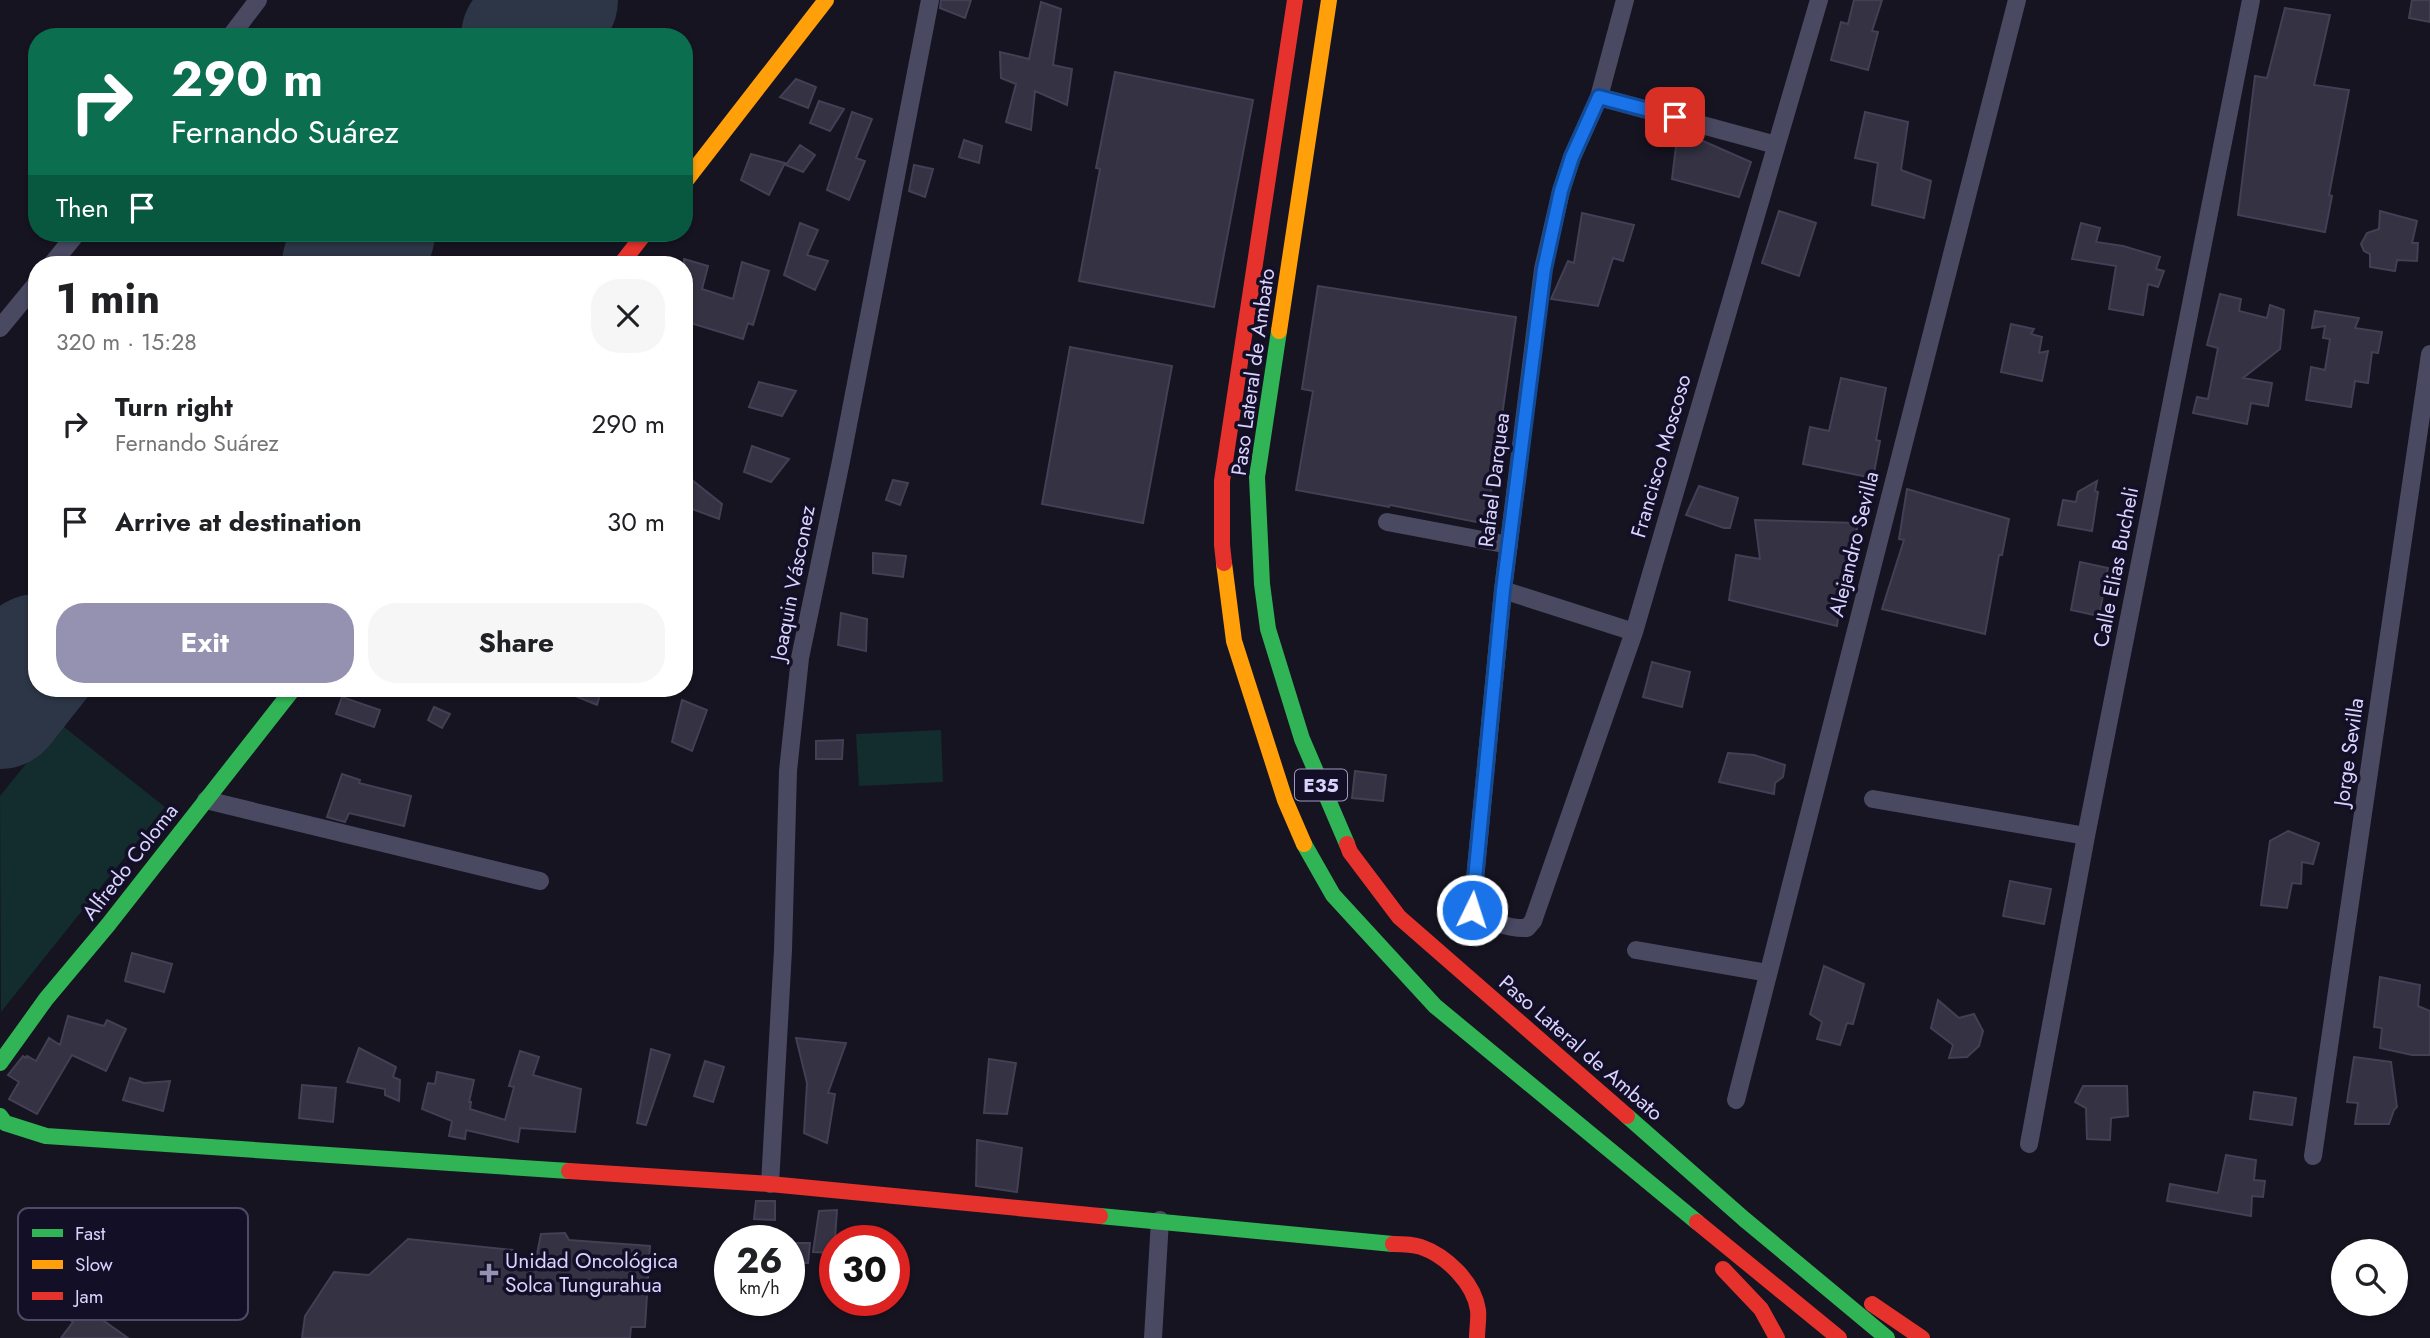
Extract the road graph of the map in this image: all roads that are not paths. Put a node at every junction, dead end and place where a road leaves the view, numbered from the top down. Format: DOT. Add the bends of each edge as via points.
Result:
graph roads {
  1 [pos="258,0"];
  2 [pos="826,0"];
  3 [pos="930,0"];
  4 [pos="1295,0"];
  5 [pos="1329,0"];
  6 [pos="1625,0"];
  7 [pos="1819,0"];
  8 [pos="2017,0"];
  9 [pos="2251,0"];
  10 [pos="237,28"];
  11 [pos="1599,97"];
  12 [pos="1776,145"];
  13 [pos="693,171"];
  14 [pos="70,242"];
  15 [pos="638,242"];
  16 [pos="58,256"];
  17 [pos="627,256"];
  18 [pos="28,294"];
  19 [pos="0,328"];
  20 [pos="2430,354"];
  21 [pos="1387,522"];
  22 [pos="1509,545"];
  23 [pos="1503,590"];
  24 [pos="1634,632"];
  25 [pos="287,697"];
  26 [pos="1874,799"];
  27 [pos="206,800"];
  28 [pos="2086,836"];
  29 [pos="540,881"];
  30 [pos="1533,921"];
  31 [pos="1636,950"];
  32 [pos="1768,973"];
  33 [pos="0,1063"];
  34 [pos="1544,1098"];
  35 [pos="1736,1100"];
  36 [pos="0,1116"];
  37 [pos="2029,1144"];
  38 [pos="2314,1156"];
  39 [pos="770,1184"];
  40 [pos="1744,1219"];
  41 [pos="1160,1220"];
  42 [pos="1683,1231"];
  43 [pos="1713,1260"];
  44 [pos="1153,1338"];
  45 [pos="1477,1338"];
  46 [pos="1777,1338"];
  47 [pos="1839,1338"];
  48 [pos="1887,1338"];
  49 [pos="1922,1338"];
  1 -- 10 [label="street"];
  2 -- 13 [label="main road"];
  3 -- 39 [label="street, Joaquin Vásconez" via="800,658 788,771"];
  4 -- 34 [label="main road, Paso Lateral de Ambato / E35" via="1222,481 1222,545 1234,641 1286,800 1333,895 1435,1006"];
  5 -- 40 [label="main road, Paso Lateral de Ambato / E35" via="1257,477 1268,629 1302,739 1350,852 1399,917"];
  6 -- 11 [label="street, Rafael Darquea"];
  7 -- 12 [label="street, Francisco Moscoso"];
  8 -- 32 [label="street, Alejandro Sevilla"];
  9 -- 28 [label="street, Calle Elias Bucheli"];
  11 -- 12 [label="street"];
  11 -- 22 [label="street, Rafael Darquea" via="1561,191 1544,269"];
  12 -- 24 [label="street, Francisco Moscoso"];
  14 -- 16 [label="street"];
  15 -- 17 [label="main road"];
  18 -- 19 [label="street"];
  20 -- 38 [label="street, Jorge Sevilla"];
  21 -- 22 [label="street"];
  22 -- 23 [label="street, Rafael Darquea"];
  23 -- 24 [label="street"];
  23 -- 30 [label="street, Rafael Darquea" via="1472,910 1518,928 1527,928"];
  24 -- 30 [label="street, Francisco Moscoso"];
  25 -- 27 [label="main road, Alfredo Coloma"];
  26 -- 28 [label="street"];
  27 -- 29 [label="street"];
  27 -- 33 [label="main road, Alfredo Coloma"];
  28 -- 37 [label="street, Calle Elias Bucheli"];
  31 -- 32 [label="street"];
  32 -- 35 [label="street, Alejandro Sevilla"];
  34 -- 42 [label="main road"];
  34 -- 47 [label="main road, Paso Lateral de Ambato / E35"];
  36 -- 39 [label="main road" via="5,1123 46,1136"];
  39 -- 41 [label="main road"];
  40 -- 48 [label="main road, Paso Lateral de Ambato / E35"];
  40 -- 49 [label="main road"];
  41 -- 44 [label="street"];
  41 -- 45 [label="main road" via="1419,1245 1453,1267 1469,1289 1478,1309"];
  43 -- 46 [label="main road" via="1753,1298"];
}
